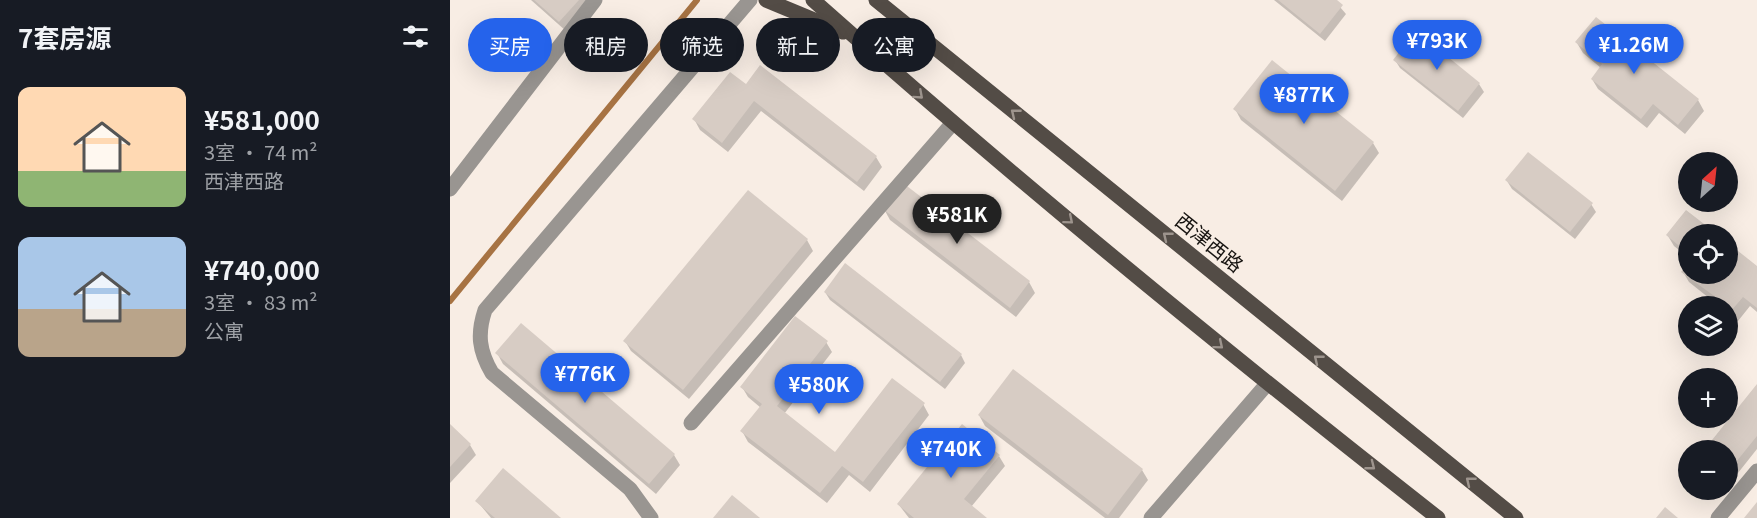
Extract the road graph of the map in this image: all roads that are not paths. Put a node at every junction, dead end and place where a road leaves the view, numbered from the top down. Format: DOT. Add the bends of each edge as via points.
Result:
graph roads {
  1 [pos="595,0"];
  2 [pos="750,0"];
  3 [pos="766,0"];
  4 [pos="813,0"];
  5 [pos="876,0"];
  6 [pos="852,34"];
  7 [pos="852,35"];
  8 [pos="894,72"];
  9 [pos="952,124"];
  10 [pos="450,189"];
  11 [pos="1267,384"];
  12 [pos="691,423"];
  13 [pos="1757,471"];
  14 [pos="651,518"];
  15 [pos="1151,518"];
  16 [pos="1438,518"];
  17 [pos="1516,518"];
  18 [pos="1718,518"];
  1 -- 10 [label="street"];
  2 -- 14 [label="street" via="485,310 480,326 483,359 492,373 630,489"];
  3 -- 7 [label="main road"];
  4 -- 6 [label="main road"];
  17 -- 5 [label="main road, 西津西路, one-way"];
  8 -- 9 [label="main road, one-way"];
  9 -- 11 [label="main road, one-way"];
  9 -- 12 [label="street"];
  11 -- 15 [label="street"];
  11 -- 16 [label="main road, one-way"];
  13 -- 18 [label="street"];
}
